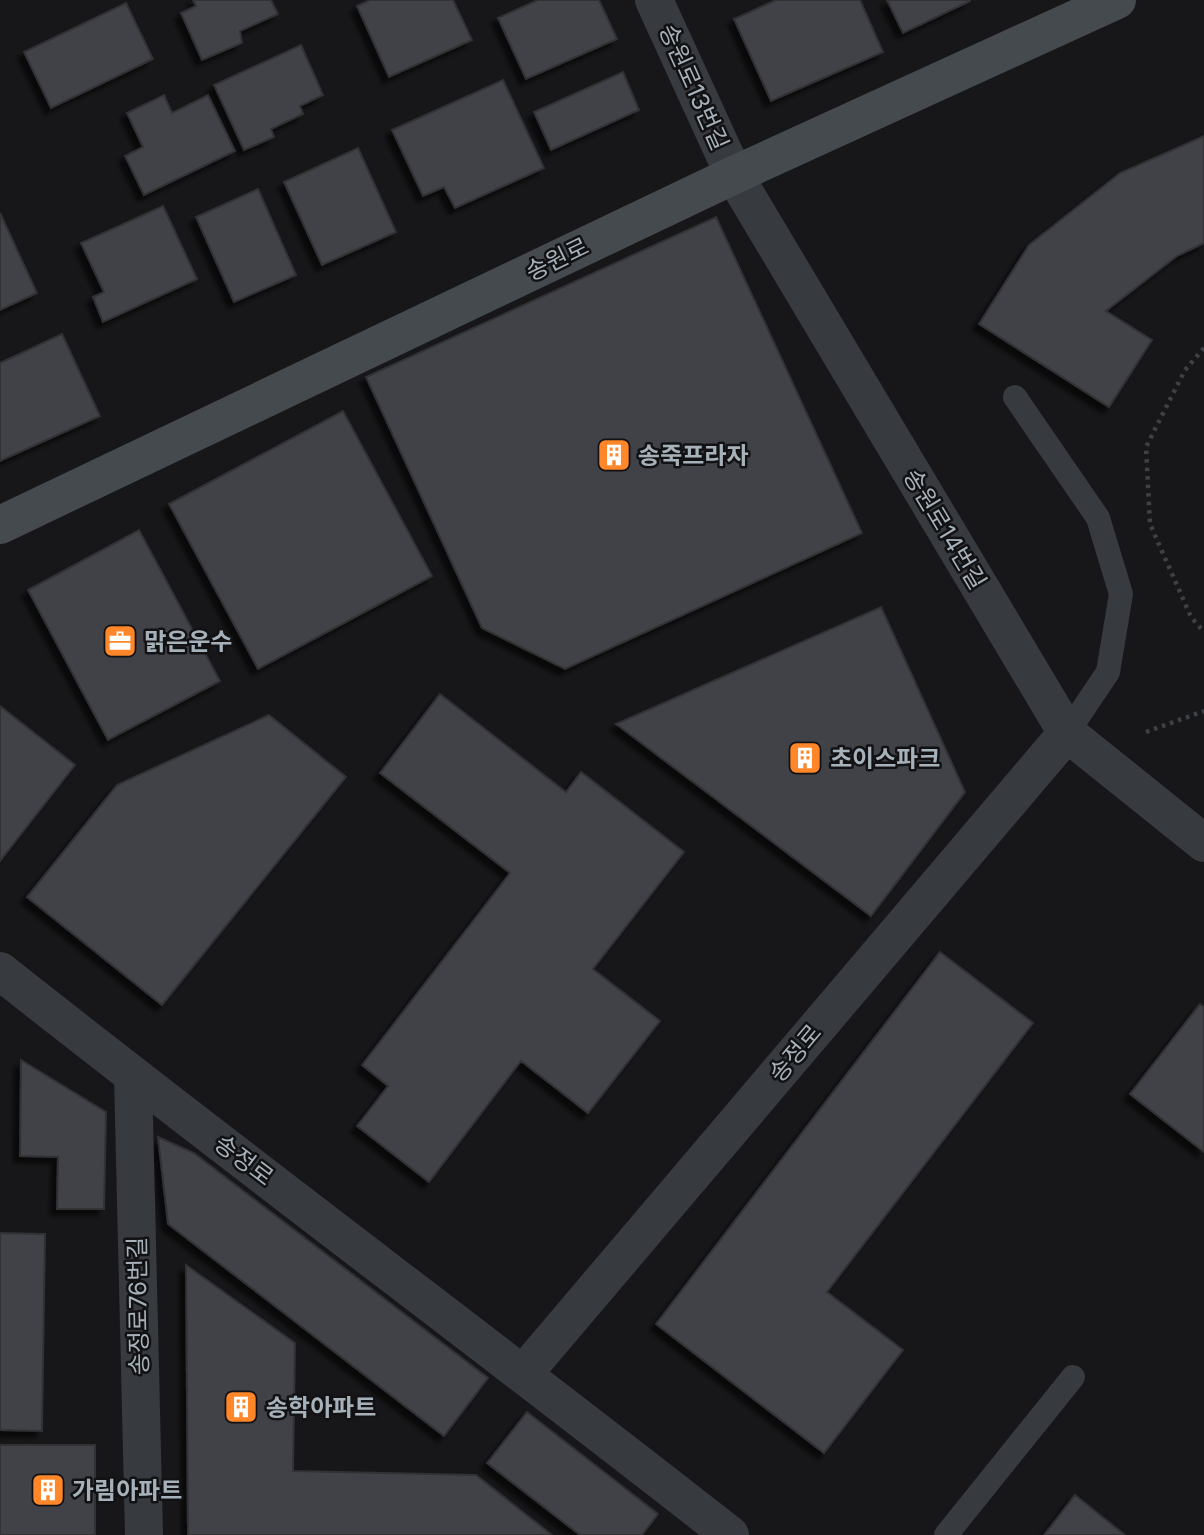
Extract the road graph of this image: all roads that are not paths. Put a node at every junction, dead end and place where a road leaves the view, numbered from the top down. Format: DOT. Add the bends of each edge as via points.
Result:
graph roads {
  1 [pos="654,0"];
  2 [pos="1117,0"];
  3 [pos="734,175"];
  4 [pos="1015,397"];
  5 [pos="0,526"];
  6 [pos="1067,733"];
  7 [pos="1204,843"];
  8 [pos="0,971"];
  9 [pos="133,1076"];
  10 [pos="524,1373"];
  11 [pos="1073,1377"];
  12 [pos="144,1535"];
  13 [pos="730,1535"];
  14 [pos="946,1535"];
  1 -- 3 [label="street, 송원로13번길"];
  2 -- 3 [label="main road, 송원로"];
  3 -- 5 [label="main road, 송원로"];
  3 -- 6 [label="street, 송원로14번길"];
  4 -- 6 [label="lane" via="1098,518 1121,594 1108,672"];
  6 -- 7 [label="street, 송원로14번길"];
  6 -- 10 [label="street, 송정로"];
  8 -- 9 [label="street, 송정로"];
  9 -- 10 [label="street, 송정로"];
  9 -- 12 [label="street, 송정로76번길"];
  10 -- 13 [label="street, 송정로"];
  11 -- 14 [label="lane"];
}
